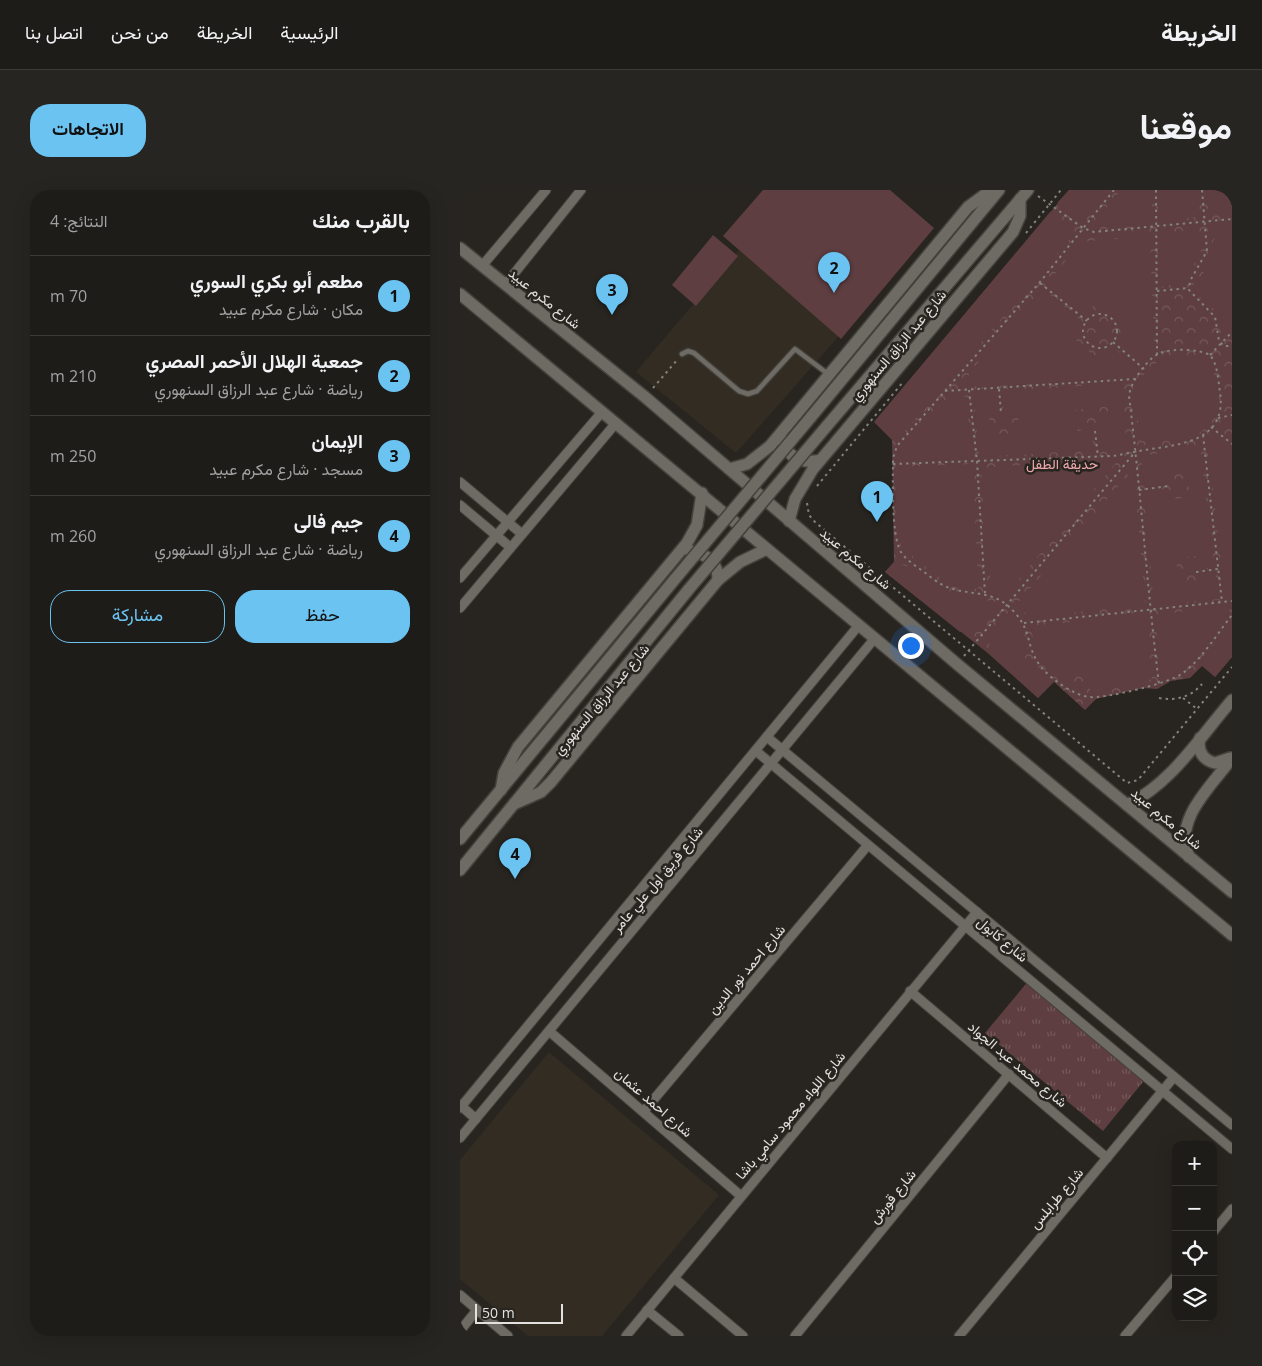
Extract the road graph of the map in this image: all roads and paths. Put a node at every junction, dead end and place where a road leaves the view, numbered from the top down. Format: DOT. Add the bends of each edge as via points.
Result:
graph roads {
  1 [pos="546,190"];
  2 [pos="581,190"];
  3 [pos="991,190"];
  4 [pos="999,190"];
  5 [pos="1114,190"];
  6 [pos="1156,190"];
  7 [pos="1202,190"];
  8 [pos="1032,192"];
  9 [pos="1020,199"];
  10 [pos="1232,220"];
  11 [pos="1204,223"];
  12 [pos="1083,228"];
  13 [pos="1155,228"];
  14 [pos="460,248"];
  15 [pos="482,266"];
  16 [pos="1040,282"];
  17 [pos="505,285"];
  18 [pos="1189,288"];
  19 [pos="1156,291"];
  20 [pos="460,294"];
  21 [pos="1087,321"];
  22 [pos="1232,332"];
  23 [pos="1113,342"];
  24 [pos="1221,344"];
  25 [pos="1232,346"];
  26 [pos="682,354"];
  27 [pos="1157,355"];
  28 [pos="1210,355"];
  29 [pos="1144,369"];
  30 [pos="828,374"];
  31 [pos="1134,379"];
  32 [pos="999,389"];
  33 [pos="970,390"];
  34 [pos="945,391"];
  35 [pos="645,397"];
  36 [pos="602,412"];
  37 [pos="1001,413"];
  38 [pos="1232,415"];
  39 [pos="1218,418"];
  40 [pos="616,423"];
  41 [pos="1211,427"];
  42 [pos="1096,431"];
  43 [pos="781,434"];
  44 [pos="1203,435"];
  45 [pos="1232,444"];
  46 [pos="1136,451"];
  47 [pos="1098,457"];
  48 [pos="820,460"];
  49 [pos="977,461"];
  50 [pos="893,464"];
  51 [pos="729,469"];
  52 [pos="460,482"];
  53 [pos="1169,486"];
  54 [pos="1139,490"];
  55 [pos="702,494"];
  56 [pos="808,500"];
  57 [pos="460,505"];
  58 [pos="508,521"];
  59 [pos="789,521"];
  60 [pos="522,534"];
  61 [pos="496,535"];
  62 [pos="510,547"];
  63 [pos="767,549"];
  64 [pos="682,550"];
  65 [pos="1218,569"];
  66 [pos="1196,572"];
  67 [pos="460,578"];
  68 [pos="718,580"];
  69 [pos="985,594"];
  70 [pos="1232,601"];
  71 [pos="1222,602"];
  72 [pos="1006,605"];
  73 [pos="460,608"];
  74 [pos="1150,611"];
  75 [pos="1232,615"];
  76 [pos="1024,623"];
  77 [pos="859,625"];
  78 [pos="875,638"];
  79 [pos="969,650"];
  80 [pos="957,664"];
  81 [pos="1232,667"];
  82 [pos="1159,684"];
  83 [pos="1202,684"];
  84 [pos="1183,697"];
  85 [pos="1159,698"];
  86 [pos="1232,700"];
  87 [pos="1197,709"];
  88 [pos="767,737"];
  89 [pos="1200,738"];
  90 [pos="783,750"];
  91 [pos="756,751"];
  92 [pos="1232,758"];
  93 [pos="771,764"];
  94 [pos="502,790"];
  95 [pos="514,804"];
  96 [pos="1127,805"];
  97 [pos="460,840"];
  98 [pos="868,845"];
  99 [pos="1190,857"];
  100 [pos="460,870"];
  101 [pos="1232,892"];
  102 [pos="977,912"];
  103 [pos="966,926"];
  104 [pos="1232,935"];
  105 [pos="910,991"];
  106 [pos="549,1031"];
  107 [pos="1009,1074"];
  108 [pos="1174,1077"];
  109 [pos="1163,1091"];
  110 [pos="460,1106"];
  111 [pos="644,1111"];
  112 [pos="476,1119"];
  113 [pos="1232,1125"];
  114 [pos="460,1138"];
  115 [pos="1232,1149"];
  116 [pos="1107,1158"];
  117 [pos="741,1196"];
  118 [pos="1232,1209"];
  119 [pos="1214,1231"];
  120 [pos="674,1278"];
  121 [pos="1172,1281"];
  122 [pos="460,1295"];
  123 [pos="477,1310"];
  124 [pos="647,1310"];
  125 [pos="460,1330"];
  126 [pos="508,1336"];
  127 [pos="626,1336"];
  128 [pos="679,1336"];
  129 [pos="743,1336"];
  130 [pos="795,1336"];
  131 [pos="959,1336"];
  132 [pos="1125,1336"];
  1 -- 15 [label="street"];
  2 -- 17 [label="street"];
  3 -- 30 [label="street" via="968,207"];
  4 -- 94 [label="street, bridge"];
  5 -- 12 [label="path"];
  6 -- 13 [label="path"];
  7 -- 11 [label="path"];
  8 -- 9 [label="street"];
  8 -- 12 [label="path"];
  9 -- 48 [label="street, شارع عبد الرزاق السنهوري" via="1020,216 1013,232"];
  9 -- 95 [label="street, bridge" via="696,582"];
  10 -- 11 [label="path"];
  11 -- 13 [label="path"];
  11 -- 18 [label="path" via="1207,251 1190,280"];
  12 -- 13 [label="path" via="1099,233"];
  12 -- 16 [label="path"];
  13 -- 19 [label="path"];
  14 -- 15 [label="street, شارع مكرم عبيد"];
  15 -- 17 [label="street, شارع مكرم عبيد"];
  16 -- 21 [label="path"];
  16 -- 34 [label="path"];
  17 -- 35 [label="street, شارع مكرم عبيد"];
  18 -- 19 [label="path"];
  18 -- 24 [label="path" via="1215,317 1217,338"];
  19 -- 27 [label="path"];
  20 -- 36 [label="street"];
  21 -- 23 [label="path" via="1083,330 1089,345 1104,348"];
  21 -- 23 [label="path" via="1096,315 1111,318 1117,327"];
  22 -- 24 [label="path"];
  23 -- 29 [label="path"];
  24 -- 25 [label="path"];
  24 -- 28 [label="path"];
  26 -- 30 [label="lane" via="694,353 739,391 748,394 757,392 796,349"];
  26 -- 35 [label="path"];
  27 -- 28 [label="path" via="1169,351 1196,351"];
  27 -- 29 [label="path"];
  28 -- 39 [label="path" via="1215,364 1221,401"];
  29 -- 31 [label="path"];
  30 -- 43 [label="street"];
  31 -- 32 [label="path"];
  31 -- 46 [label="path" via="1130,396"];
  32 -- 33 [label="path"];
  32 -- 37 [label="path"];
  33 -- 34 [label="path"];
  33 -- 49 [label="path"];
  34 -- 50 [label="path" via="900,442"];
  35 -- 51 [label="street, شارع مكرم عبيد"];
  36 -- 40 [label="street"];
  36 -- 58 [label="street"];
  38 -- 39 [label="path"];
  39 -- 41 [label="path"];
  40 -- 55 [label="street"];
  40 -- 60 [label="street"];
  41 -- 44 [label="path"];
  41 -- 45 [label="path"];
  42 -- 47 [label="path"];
  43 -- 48 [label="street" via="783,446 791,455 807,462"];
  43 -- 51 [label="street" via="755,459"];
  44 -- 46 [label="path" via="1190,443"];
  44 -- 65 [label="path"];
  46 -- 47 [label="path"];
  46 -- 54 [label="path"];
  46 -- 72 [label="path"];
  47 -- 49 [label="path"];
  48 -- 59 [label="street, شارع عبد الرزاق السنهوري" via="800,489"];
  49 -- 50 [label="path"];
  49 -- 69 [label="path"];
  50 -- 69 [label="path" via="896,536 901,551 941,584"];
  51 -- 59 [label="street, شارع مكرم عبيد"];
  52 -- 58 [label="street"];
  53 -- 54 [label="path"];
  54 -- 74 [label="path"];
  55 -- 63 [label="street"];
  55 -- 64 [label="street" via="697,525"];
  56 -- 79 [label="path" via="807,510 812,519"];
  57 -- 61 [label="street"];
  58 -- 60 [label="street"];
  58 -- 61 [label="street"];
  59 -- 80 [label="street, شارع مكرم عبيد"];
  60 -- 62 [label="street"];
  61 -- 62 [label="street"];
  61 -- 67 [label="street"];
  62 -- 73 [label="street"];
  63 -- 68 [label="street, شارع عبد الرزاق السنهوري" via="740,562"];
  63 -- 77 [label="street"];
  64 -- 68 [label="street" via="698,552 709,558 716,568"];
  64 -- 94 [label="street" via="518,747 504,773"];
  65 -- 66 [label="path"];
  65 -- 71 [label="path"];
  68 -- 95 [label="street, شارع عبد الرزاق السنهوري" via="552,782 541,792"];
  69 -- 72 [label="path"];
  70 -- 71 [label="path"];
  71 -- 74 [label="path"];
  72 -- 76 [label="path"];
  72 -- 79 [label="path"];
  74 -- 76 [label="path"];
  74 -- 82 [label="path"];
  75 -- 82 [label="path" via="1188,670"];
  76 -- 82 [label="path" via="1042,667 1081,696 1094,698"];
  77 -- 78 [label="street"];
  77 -- 88 [label="street, شارع فريق اول علي عامر"];
  78 -- 90 [label="street, شارع فريق اول علي عامر"];
  78 -- 104 [label="street"];
  79 -- 80 [label="path"];
  79 -- 87 [label="path" via="1127,783 1138,780"];
  80 -- 96 [label="street, شارع مكرم عبيد"];
  81 -- 87 [label="path"];
  83 -- 84 [label="path"];
  84 -- 85 [label="path"];
  84 -- 87 [label="path"];
  86 -- 89 [label="street"];
  88 -- 90 [label="street, شارع كابول"];
  88 -- 91 [label="street, شارع فريق اول علي عامر"];
  89 -- 92 [label="street" via="1199,749 1209,762 1220,763"];
  89 -- 96 [label="street" via="1159,785"];
  90 -- 93 [label="street, شارع فريق اول علي عامر"];
  90 -- 102 [label="street, شارع كابول"];
  91 -- 93 [label="street, شارع كابول"];
  91 -- 110 [label="street, شارع فريق اول علي عامر"];
  92 -- 99 [label="street" via="1188,818 1184,838"];
  93 -- 98 [label="street, شارع كابول"];
  93 -- 106 [label="street, شارع فريق اول علي عامر"];
  94 -- 97 [label="street"];
  95 -- 100 [label="street, شارع عبد الرزاق السنهوري"];
  96 -- 99 [label="street, شارع مكرم عبيد"];
  98 -- 103 [label="street, شارع كابول"];
  98 -- 111 [label="street, شارع احمد نور الدين"];
  99 -- 101 [label="street, شارع مكرم عبيد"];
  102 -- 103 [label="street, شارع اللواء محمود سامي باشا"];
  102 -- 108 [label="street, شارع كابول"];
  103 -- 105 [label="street, شارع اللواء محمود سامي باشا"];
  103 -- 109 [label="street, شارع كابول"];
  105 -- 107 [label="street, شارع محمد عبد الجواد"];
  105 -- 117 [label="street, شارع اللواء محمود سامي باشا"];
  106 -- 111 [label="street, شارع احمد عثمان"];
  106 -- 112 [label="street, شارع فريق اول علي عامر"];
  107 -- 116 [label="street, شارع محمد عبد الجواد"];
  107 -- 130 [label="street, شارع قورش"];
  108 -- 109 [label="street, شارع طرابلس"];
  108 -- 113 [label="street, شارع كابول"];
  109 -- 115 [label="street, شارع كابول"];
  109 -- 116 [label="street, شارع طرابلس"];
  110 -- 112 [label="street"];
  111 -- 117 [label="street, شارع احمد عثمان"];
  112 -- 114 [label="street, شارع فريق اول علي عامر"];
  116 -- 131 [label="street, شارع طرابلس"];
  117 -- 120 [label="street, شارع اللواء محمود سامي باشا"];
  118 -- 119 [label="street"];
  120 -- 124 [label="street, شارع اللواء محمود سامي باشا"];
  120 -- 129 [label="street"];
  121 -- 132 [label="street"];
  122 -- 123 [label="street"];
  123 -- 125 [label="street"];
  123 -- 126 [label="street"];
  124 -- 127 [label="street, شارع اللواء محمود سامي باشا"];
  124 -- 128 [label="street"];
}
